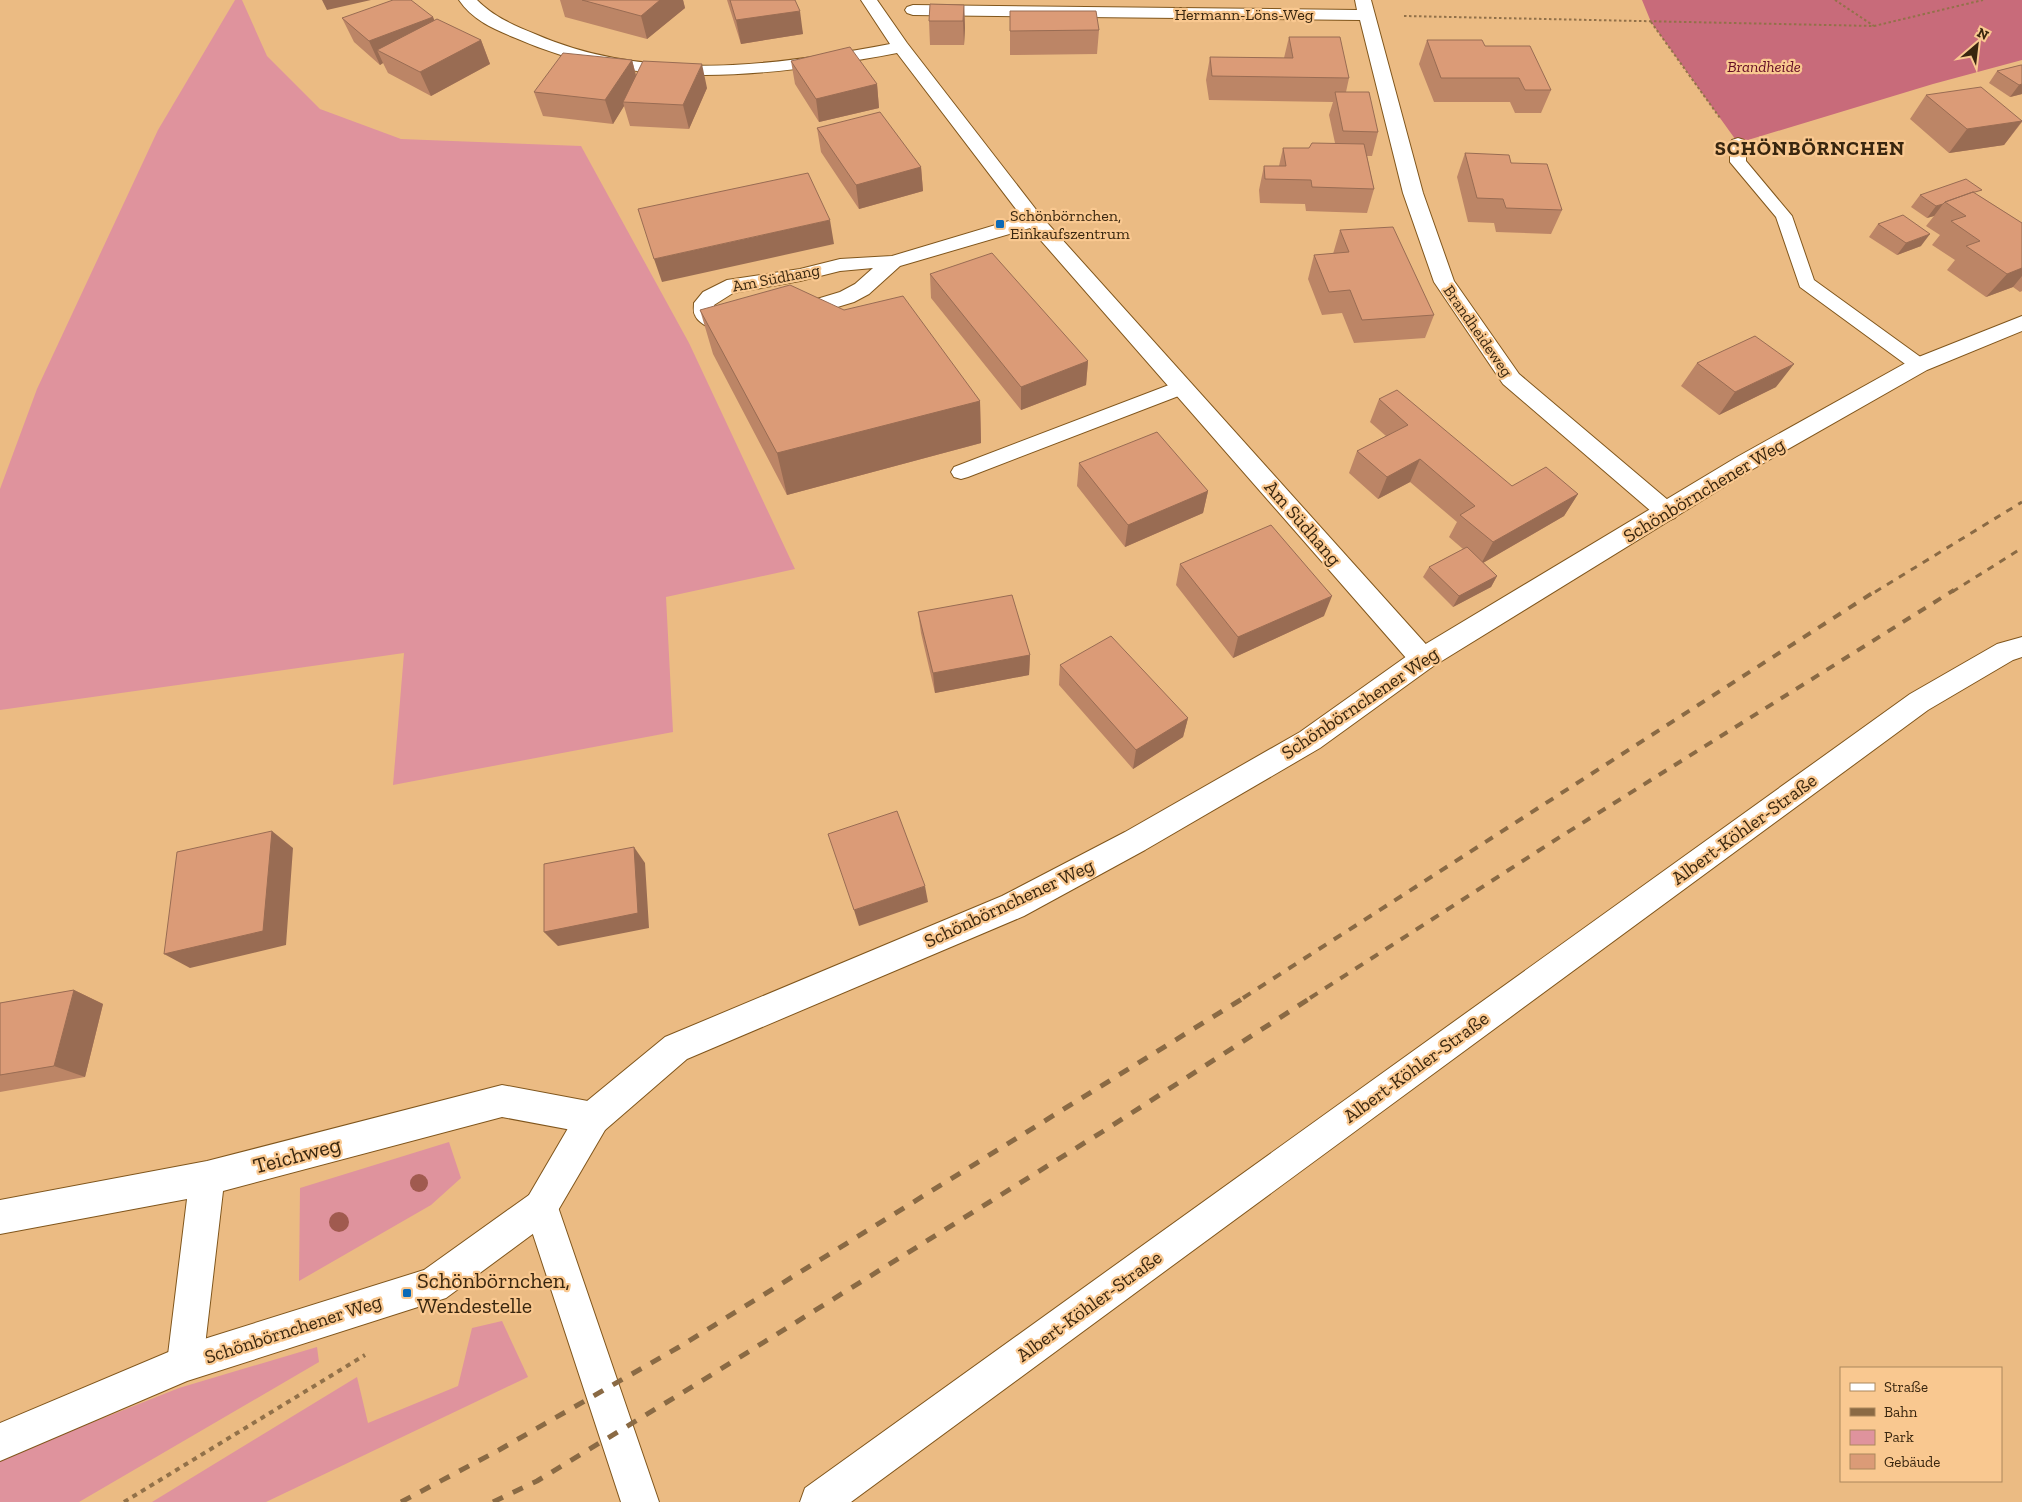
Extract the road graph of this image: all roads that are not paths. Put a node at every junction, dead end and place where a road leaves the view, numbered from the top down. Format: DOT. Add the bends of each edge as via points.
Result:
graph roads {
  1 [pos="467,0"];
  2 [pos="869,0"];
  3 [pos="1041,6"];
  4 [pos="1364,7"];
  5 [pos="913,10"];
  6 [pos="901,46"];
  7 [pos="1738,143"];
  8 [pos="1034,220"];
  9 [pos="893,262"];
  10 [pos="779,317"];
  11 [pos="2022,323"];
  12 [pos="754,325"];
  13 [pos="1919,365"];
  14 [pos="1182,387"];
  15 [pos="961,472"];
  16 [pos="1667,512"];
  17 [pos="2022,647"];
  18 [pos="1423,659"];
  19 [pos="593,1118"];
  20 [pos="207,1178"];
  21 [pos="542,1207"];
  22 [pos="0,1217"];
  23 [pos="185,1363"];
  24 [pos="0,1442"];
  25 [pos="640,1502"];
  26 [pos="819,1502"];
  1 -- 6 [label="street" via="487,18 523,36 570,53 625,64 743,70 809,63"];
  2 -- 6 [label="street, Am Südhang"];
  3 -- 4 [label="street, Hermann-Löns-Weg"];
  3 -- 5 [label="street, Hermann-Löns-Weg"];
  4 -- 16 [label="street, Brandheideweg" via="1413,193 1444,282 1511,379"];
  6 -- 8 [label="street, Am Südhang"];
  7 -- 13 [label="lane" via="1738,162 1784,216 1806,283"];
  8 -- 9 [label="street, Am Südhang"];
  8 -- 14 [label="street, Am Südhang"];
  9 -- 10 [label="street, Am Südhang" via="862,289 847,297"];
  9 -- 12 [label="street, Am Südhang" via="840,265 728,287 704,302 705,314 711,320 734,328"];
  11 -- 13 [label="street, Schönbörnchener Weg"];
  13 -- 16 [label="street, Schönbörnchener Weg" via="1745,463"];
  14 -- 15 [label="lane"];
  14 -- 18 [label="street, Am Südhang"];
  16 -- 18 [label="street, Schönbörnchener Weg"];
  17 -- 26 [label="street, Albert-Köhler-Straße" via="2006,651 1918,702"];
  18 -- 19 [label="street, Schönbörnchener Weg" via="1310,740 1135,841 1013,906 676,1048"];
  19 -- 20 [label="street, Teichweg" via="502,1101"];
  19 -- 21 [label="street, Schönbörnchener Weg"];
  20 -- 22 [label="street, Teichweg"];
  20 -- 23 [label="street"];
  21 -- 23 [label="street, Schönbörnchener Weg" via="433,1286"];
  21 -- 25 [label="street"];
  23 -- 24 [label="street, Schönbörnchener Weg"];
}
